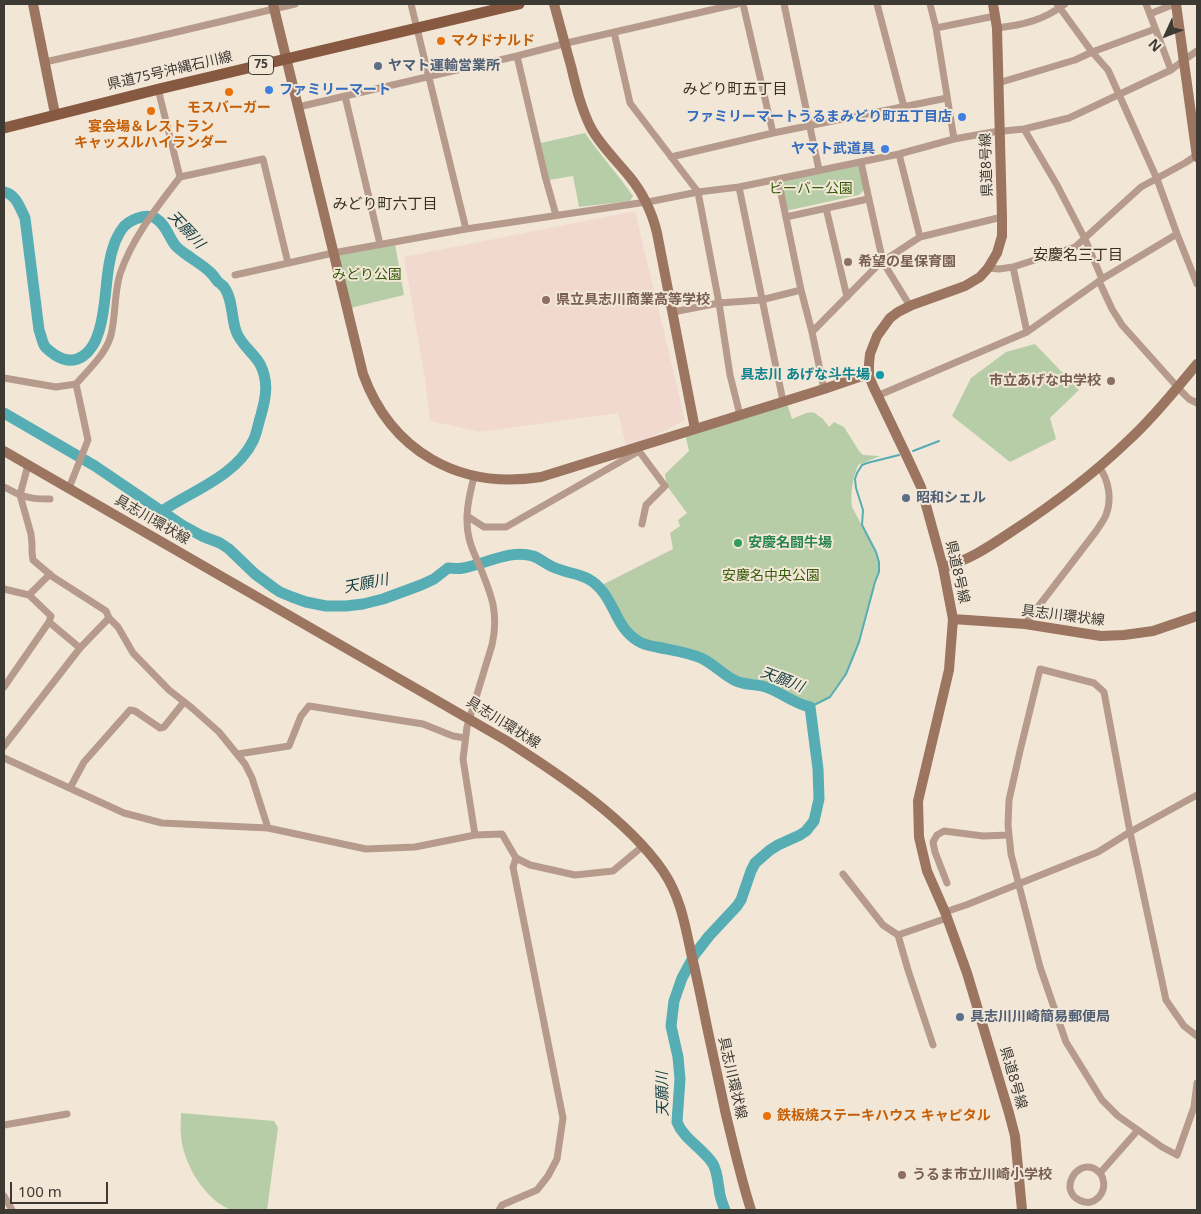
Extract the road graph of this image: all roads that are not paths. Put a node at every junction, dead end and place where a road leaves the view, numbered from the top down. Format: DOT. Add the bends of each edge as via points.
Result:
graph roads {
  1 [pos="33,4"];
  2 [pos="295,4"];
  3 [pos="411,4"];
  4 [pos="519,4"];
  5 [pos="554,4"];
  6 [pos="737,4"];
  7 [pos="743,4"];
  8 [pos="784,4"];
  9 [pos="877,4"];
  10 [pos="930,4"];
  11 [pos="993,4"];
  12 [pos="1146,4"];
  13 [pos="1175,4"];
  14 [pos="1060,5"];
  15 [pos="274,6"];
  16 [pos="1150,14"];
  17 [pos="995,16"];
  18 [pos="418,28"];
  19 [pos="936,28"];
  20 [pos="997,28"];
  21 [pos="1155,28"];
  22 [pos="614,32"];
  23 [pos="565,44"];
  24 [pos="1197,51"];
  25 [pos="1092,52"];
  26 [pos="517,56"];
  27 [pos="287,59"];
  28 [pos="1184,60"];
  29 [pos="44,62"];
  30 [pos="1172,70"];
  31 [pos="430,76"];
  32 [pos="998,83"];
  33 [pos="159,89"];
  34 [pos="345,96"];
  35 [pos="1119,96"];
  36 [pos="947,98"];
  37 [pos="298,107"];
  38 [pos="904,107"];
  39 [pos="55,114"];
  40 [pos="809,126"];
  41 [pos="4,128"];
  42 [pos="1024,129"];
  43 [pos="999,132"];
  44 [pos="773,133"];
  45 [pos="954,138"];
  46 [pos="899,154"];
  47 [pos="671,156"];
  48 [pos="1197,156"];
  49 [pos="862,162"];
  50 [pos="819,170"];
  51 [pos="180,177"];
  52 [pos="778,179"];
  53 [pos="1157,179"];
  54 [pos="738,187"];
  55 [pos="698,192"];
  56 [pos="868,199"];
  57 [pos="646,202"];
  58 [pos="826,208"];
  59 [pos="556,215"];
  60 [pos="786,217"];
  61 [pos="1002,217"];
  62 [pos="466,229"];
  63 [pos="1176,234"];
  64 [pos="920,237"];
  65 [pos="1085,239"];
  66 [pos="380,244"];
  67 [pos="334,253"];
  68 [pos="883,262"];
  69 [pos="288,263"];
  70 [pos="1013,267"];
  71 [pos="988,268"];
  72 [pos="236,275"];
  73 [pos="1100,280"];
  74 [pos="1197,284"];
  75 [pos="801,290"];
  76 [pos="847,297"];
  77 [pos="761,300"];
  78 [pos="719,303"];
  79 [pos="910,306"];
  80 [pos="672,312"];
  81 [pos="812,332"];
  82 [pos="1027,332"];
  83 [pos="1197,364"];
  84 [pos="869,376"];
  85 [pos="4,378"];
  86 [pos="76,384"];
  87 [pos="1178,387"];
  88 [pos="824,389"];
  89 [pos="877,396"];
  90 [pos="783,401"];
  91 [pos="1197,403"];
  92 [pos="740,415"];
  93 [pos="695,429"];
  94 [pos="638,449"];
  95 [pos="4,451"];
  96 [pos="28,465"];
  97 [pos="1099,467"];
  98 [pos="474,477"];
  99 [pos="4,487"];
  100 [pos="69,488"];
  101 [pos="20,495"];
  102 [pos="50,499"];
  103 [pos="467,516"];
  104 [pos="642,524"];
  105 [pos="943,567"];
  106 [pos="50,574"];
  107 [pos="4,589"];
  108 [pos="29,595"];
  109 [pos="1197,616"];
  110 [pos="109,618"];
  111 [pos="953,619"];
  112 [pos="49,622"];
  113 [pos="1025,624"];
  114 [pos="80,648"];
  115 [pos="4,687"];
  116 [pos="184,702"];
  117 [pos="470,718"];
  118 [pos="465,738"];
  119 [pos="4,746"];
  120 [pos="238,754"];
  121 [pos="4,758"];
  122 [pos="70,788"];
  123 [pos="1197,795"];
  124 [pos="268,828"];
  125 [pos="1130,832"];
  126 [pos="1009,834"];
  127 [pos="475,835"];
  128 [pos="642,846"];
  129 [pos="516,858"];
  130 [pos="843,874"];
  131 [pos="947,883"];
  132 [pos="1018,884"];
  133 [pos="946,915"];
  134 [pos="898,935"];
  135 [pos="1197,1036"];
  136 [pos="933,1045"];
  137 [pos="1197,1084"];
  138 [pos="67,1114"];
  139 [pos="4,1125"];
  140 [pos="1138,1130"];
  141 [pos="1100,1172"];
  142 [pos="4,1196"];
  143 [pos="12,1210"];
  144 [pos="499,1210"];
  145 [pos="751,1210"];
  146 [pos="1022,1210"];
  1 -- 29 [label="main road"];
  2 -- 15 [label="street"];
  3 -- 18 [label="street"];
  4 -- 18 [label="main road, 県道75号沖縄石川線 / 75"];
  5 -- 23 [label="main road"];
  6 -- 22 [label="street"];
  7 -- 44 [label="street"];
  8 -- 40 [label="street"];
  9 -- 38 [label="street"];
  10 -- 19 [label="street"];
  11 -- 17 [label="main road, 県道8号線"];
  12 -- 16 [label="street"];
  13 -- 16 [label="street"];
  13 -- 28 [label="main road"];
  14 -- 20 [label="street" via="1035,21"];
  14 -- 25 [label="street"];
  15 -- 27 [label="main road"];
  15 -- 29 [label="street"];
  16 -- 21 [label="street"];
  17 -- 19 [label="street"];
  17 -- 20 [label="main road, 県道8号線"];
  18 -- 27 [label="main road, 県道75号沖縄石川線 / 75"];
  18 -- 31 [label="street"];
  19 -- 36 [label="street"];
  20 -- 32 [label="main road, 県道8号線"];
  21 -- 25 [label="street"];
  21 -- 30 [label="street"];
  22 -- 23 [label="street"];
  22 -- 47 [label="street" via="630,103"];
  23 -- 26 [label="street"];
  23 -- 57 [label="main road" via="580,102 592,129"];
  24 -- 28 [label="street"];
  25 -- 32 [label="street" via="1076,60"];
  25 -- 35 [label="street" via="1108,70"];
  26 -- 31 [label="street"];
  26 -- 59 [label="street"];
  27 -- 33 [label="main road, 県道75号沖縄石川線 / 75"];
  27 -- 37 [label="main road"];
  28 -- 30 [label="street"];
  28 -- 48 [label="main road"];
  29 -- 39 [label="main road"];
  30 -- 35 [label="street"];
  31 -- 34 [label="street"];
  31 -- 62 [label="street"];
  32 -- 43 [label="main road, 県道8号線"];
  33 -- 39 [label="main road, 県道75号沖縄石川線 / 75"];
  33 -- 51 [label="street"];
  34 -- 37 [label="street"];
  34 -- 66 [label="street"];
  35 -- 42 [label="street" via="1069,118"];
  35 -- 53 [label="street"];
  36 -- 38 [label="street"];
  36 -- 45 [label="street"];
  37 -- 67 [label="main road"];
  38 -- 40 [label="street"];
  39 -- 41 [label="main road, 県道75号沖縄石川線 / 75"];
  40 -- 44 [label="street"];
  40 -- 50 [label="street"];
  42 -- 43 [label="street"];
  42 -- 65 [label="street"];
  43 -- 45 [label="street"];
  43 -- 61 [label="main road, 県道8号線"];
  44 -- 47 [label="street"];
  45 -- 46 [label="street"];
  46 -- 49 [label="street"];
  46 -- 64 [label="street"];
  47 -- 55 [label="street"];
  48 -- 53 [label="street"];
  49 -- 50 [label="street"];
  49 -- 56 [label="street"];
  50 -- 52 [label="street"];
  51 -- 69 [label="street" via="263,159"];
  51 -- 86 [label="street" via="128,253 119,276 111,335 100,356"];
  52 -- 54 [label="street"];
  52 -- 60 [label="street"];
  53 -- 63 [label="street"];
  53 -- 65 [label="street" via="1141,187"];
  54 -- 55 [label="street"];
  54 -- 77 [label="street"];
  55 -- 57 [label="street"];
  55 -- 78 [label="street"];
  56 -- 58 [label="street"];
  56 -- 68 [label="street"];
  57 -- 59 [label="street"];
  57 -- 80 [label="main road" via="657,233"];
  58 -- 60 [label="street"];
  58 -- 76 [label="street"];
  59 -- 62 [label="street"];
  60 -- 75 [label="street"];
  61 -- 64 [label="street"];
  61 -- 71 [label="main road, 県道8号線" via="1002,236"];
  62 -- 66 [label="street"];
  63 -- 73 [label="street"];
  63 -- 74 [label="street"];
  64 -- 68 [label="street"];
  65 -- 70 [label="street" via="1075,247"];
  65 -- 73 [label="street"];
  66 -- 67 [label="street"];
  67 -- 69 [label="street"];
  67 -- 98 [label="main road" via="362,374 381,412 417,450"];
  68 -- 76 [label="street"];
  68 -- 79 [label="street"];
  69 -- 72 [label="street"];
  70 -- 71 [label="street"];
  70 -- 82 [label="street"];
  71 -- 79 [label="main road, 県道8号線" via="965,286"];
  73 -- 82 [label="street"];
  73 -- 87 [label="street" via="1122,325"];
  75 -- 77 [label="street"];
  75 -- 81 [label="street"];
  76 -- 81 [label="street"];
  77 -- 78 [label="street"];
  77 -- 90 [label="street"];
  78 -- 80 [label="street"];
  78 -- 92 [label="street"];
  79 -- 84 [label="main road, 県道8号線" via="890,318 877,336 870,354"];
  80 -- 93 [label="main road"];
  81 -- 88 [label="street"];
  82 -- 89 [label="street"];
  83 -- 87 [label="main road"];
  84 -- 88 [label="main road"];
  84 -- 89 [label="main road, 県道8号線"];
  85 -- 86 [label="street" via="56,387"];
  86 -- 100 [label="street" via="88,440"];
  87 -- 91 [label="street"];
  87 -- 97 [label="main road" via="1132,438"];
  88 -- 90 [label="main road"];
  89 -- 105 [label="main road, 県道8号線" via="920,487"];
  90 -- 92 [label="main road"];
  92 -- 93 [label="main road"];
  93 -- 94 [label="main road"];
  94 -- 98 [label="main road" via="540,477 517,480"];
  94 -- 103 [label="street" via="506,527 484,527"];
  94 -- 104 [label="street" via="664,486 646,506"];
  95 -- 96 [label="main road, 具志川環状線"];
  96 -- 100 [label="main road, 具志川環状線"];
  96 -- 101 [label="street"];
  97 -- 105 [label="main road" via="1048,508 992,544"];
  97 -- 113 [label="street" via="1108,484 1106,514"];
  98 -- 103 [label="street"];
  99 -- 101 [label="street"];
  100 -- 117 [label="main road, 具志川環状線"];
  101 -- 102 [label="street" via="36,500"];
  101 -- 106 [label="street" via="31,534 33,560"];
  103 -- 117 [label="street" via="468,537 495,615 492,646"];
  105 -- 111 [label="main road, 県道8号線"];
  106 -- 108 [label="street"];
  106 -- 110 [label="street" via="106,611"];
  107 -- 108 [label="street"];
  108 -- 112 [label="street" via="51,616"];
  109 -- 113 [label="main road, 具志川環状線" via="1153,631 1124,635 1101,636"];
  110 -- 114 [label="street"];
  110 -- 116 [label="street" via="133,653"];
  111 -- 113 [label="main road, 具志川環状線"];
  111 -- 133 [label="main road, 県道8号線" via="948,670 918,801 918,837 923,858"];
  112 -- 114 [label="street"];
  112 -- 115 [label="street"];
  114 -- 119 [label="street"];
  116 -- 120 [label="street" via="219,732"];
  116 -- 122 [label="street" via="160,728 130,710 84,762"];
  117 -- 118 [label="street"];
  117 -- 128 [label="main road, 具志川環状線" via="576,788"];
  118 -- 120 [label="street" via="423,724 309,706 301,716 289,746"];
  118 -- 127 [label="street" via="463,759"];
  120 -- 124 [label="street" via="252,778"];
  121 -- 122 [label="street"];
  122 -- 124 [label="street" via="124,813 162,823"];
  123 -- 125 [label="street"];
  124 -- 127 [label="street" via="366,849 415,847"];
  125 -- 126 [label="street" via="1104,692 1094,683 1040,669 1009,800"];
  125 -- 132 [label="street" via="1098,852"];
  125 -- 135 [label="street" via="1166,1000 1184,1026"];
  126 -- 131 [label="street" via="983,836 944,831 937,835 933,842 935,852"];
  126 -- 132 [label="street"];
  127 -- 129 [label="street" via="502,834"];
  128 -- 129 [label="street" via="613,871 575,875 530,865"];
  128 -- 145 [label="main road, 具志川環状線" via="671,885 682,912"];
  129 -- 144 [label="street" via="513,868 563,1118 557,1159 548,1176 537,1190 502,1205"];
  130 -- 134 [label="street" via="883,925"];
  132 -- 133 [label="street"];
  132 -- 140 [label="street" via="1040,967 1066,1042 1102,1100"];
  133 -- 134 [label="street"];
  133 -- 146 [label="main road, 県道8号線" via="967,973 1015,1136"];
  134 -- 136 [label="street"];
  137 -- 140 [label="street" via="1194,1107 1178,1155"];
  138 -- 139 [label="street"];
  140 -- 141 [label="street"];
  141 -- 141 [label="street" via="1104,1180 1100,1196 1093,1201 1078,1200 1070,1187 1071,1178 1086,1167"];
  142 -- 143 [label="street"];
}
